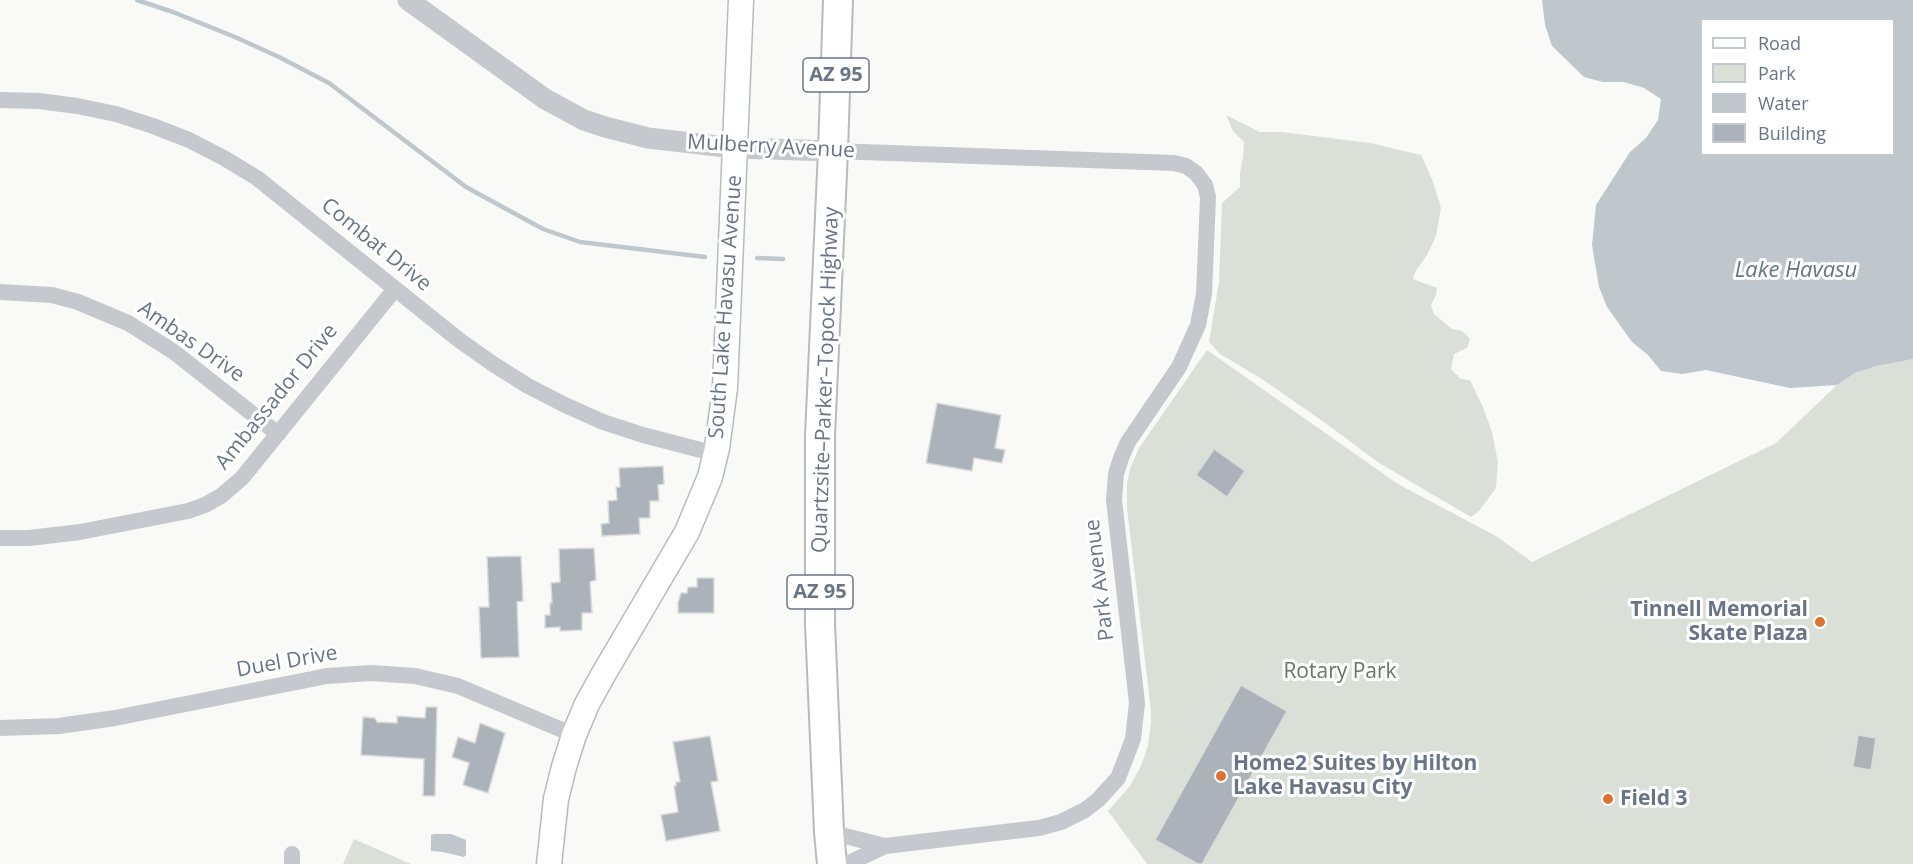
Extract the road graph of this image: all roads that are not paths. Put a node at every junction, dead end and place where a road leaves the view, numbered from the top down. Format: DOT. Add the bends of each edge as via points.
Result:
graph roads {
  1 [pos="408,0"];
  2 [pos="741,0"];
  3 [pos="838,0"];
  4 [pos="0,100"];
  5 [pos="735,148"];
  6 [pos="833,151"];
  7 [pos="1174,163"];
  8 [pos="395,289"];
  9 [pos="0,292"];
  10 [pos="278,434"];
  11 [pos="716,454"];
  12 [pos="0,538"];
  13 [pos="0,728"];
  14 [pos="574,735"];
  15 [pos="829,832"];
  16 [pos="885,846"];
  17 [pos="549,864"];
  18 [pos="832,864"];
  19 [pos="847,864"];
  1 -- 5 [label="street, Mulberry Avenue" via="526,87 584,120 626,134"];
  2 -- 5 [label="main road, South Lake Havasu Avenue"];
  3 -- 6 [label="highway, Quartzsite–Parker–Topock Highway / AZ 95"];
  4 -- 8 [label="street, Combat Drive" via="39,101 116,114 189,140 257,178"];
  5 -- 6 [label="street, Mulberry Avenue"];
  5 -- 11 [label="main road, South Lake Havasu Avenue" via="725,388"];
  6 -- 7 [label="street, Mulberry Avenue"];
  6 -- 15 [label="highway, Quartzsite–Parker–Topock Highway / AZ 95" via="820,448 820,624"];
  7 -- 16 [label="street, Park Avenue" via="1196,173 1207,191 1204,294 1198,325 1186,354 1128,442 1116,474 1114,500 1137,704 1133,740 1123,768 1098,800 1061,822"];
  8 -- 10 [label="street, Ambassador Drive"];
  8 -- 11 [label="street, Combat Drive" via="493,364 555,400 603,422"];
  9 -- 10 [label="street, Ambas Drive" via="52,295 128,323 174,352"];
  10 -- 12 [label="street, Ambassador Drive" via="235,485 197,508 54,536"];
  11 -- 14 [label="main road, South Lake Havasu Avenue" via="687,532 603,675"];
  13 -- 14 [label="street, Duel Drive" via="59,726 115,718 327,676 371,672 415,676 458,686"];
  14 -- 17 [label="main road, South Lake Havasu Avenue" via="556,799"];
  15 -- 16 [label="street, Park Avenue"];
  15 -- 18 [label="highway, AZ 95"];
  16 -- 19 [label="street, Park Avenue"];
}
